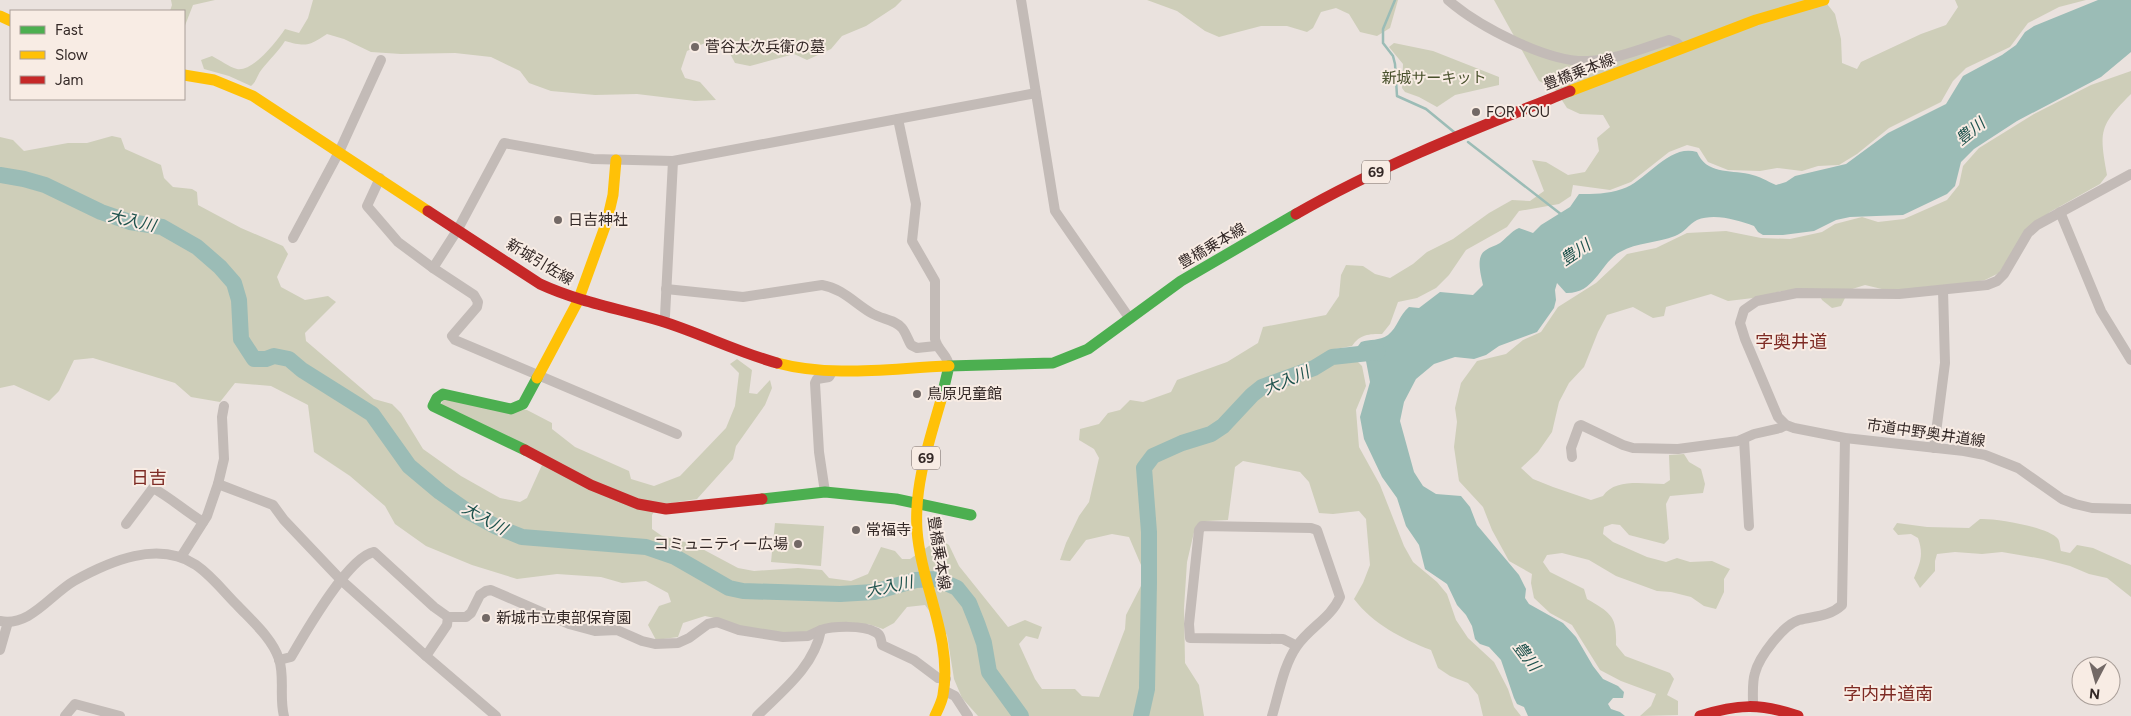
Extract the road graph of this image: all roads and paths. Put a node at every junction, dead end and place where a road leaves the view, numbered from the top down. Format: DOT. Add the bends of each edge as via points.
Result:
graph roads {
  1 [pos="1021,0"];
  2 [pos="1448,0"];
  3 [pos="1824,0"];
  4 [pos="1682,48"];
  5 [pos="381,60"];
  6 [pos="185,75"];
  7 [pos="1036,93"];
  8 [pos="898,118"];
  9 [pos="338,152"];
  10 [pos="616,160"];
  11 [pos="673,160"];
  12 [pos="2131,174"];
  13 [pos="380,178"];
  14 [pos="2060,212"];
  15 [pos="458,229"];
  16 [pos="294,238"];
  17 [pos="433,268"];
  18 [pos="666,288"];
  19 [pos="1943,290"];
  20 [pos="578,301"];
  21 [pos="1130,319"];
  22 [pos="663,322"];
  23 [pos="936,346"];
  24 [pos="2131,360"];
  25 [pos="949,366"];
  26 [pos="832,372"];
  27 [pos="539,375"];
  28 [pos="224,406"];
  29 [pos="1790,427"];
  30 [pos="678,434"];
  31 [pos="1845,438"];
  32 [pos="1744,439"];
  33 [pos="1934,448"];
  34 [pos="1572,457"];
  35 [pos="218,484"];
  36 [pos="825,492"];
  37 [pos="917,505"];
  38 [pos="2131,509"];
  39 [pos="971,515"];
  40 [pos="202,522"];
  41 [pos="126,524"];
  42 [pos="1749,526"];
  43 [pos="181,557"];
  44 [pos="341,580"];
  45 [pos="448,617"];
  46 [pos="4,622"];
  47 [pos="821,630"];
  48 [pos="1297,646"];
  49 [pos="0,650"];
  50 [pos="426,656"];
  51 [pos="279,660"];
  52 [pos="946,679"];
  53 [pos="945,691"];
  54 [pos="1753,704"];
  55 [pos="65,716"];
  56 [pos="120,716"];
  57 [pos="284,716"];
  58 [pos="496,716"];
  59 [pos="756,716"];
  60 [pos="935,716"];
  61 [pos="968,716"];
  62 [pos="1272,716"];
  63 [pos="1700,716"];
  64 [pos="1798,716"];
  1 -- 7 [label="street"];
  2 -- 4 [label="street" via="1507,37 1563,58 1586,61 1616,57 1669,40"];
  3 -- 4 [label="main road, 豊橋乗本線 / 69" via="1756,20"];
  4 -- 21 [label="main road, 豊橋乗本線 / 69" via="1401,160 1335,192 1190,276"];
  5 -- 9 [label="street"];
  6 -- 9 [label="main road, 新城引佐線" via="214,80 253,96"];
  7 -- 8 [label="street"];
  7 -- 21 [label="street" via="1055,211"];
  8 -- 11 [label="street"];
  8 -- 23 [label="street" via="916,204 912,241 935,281"];
  9 -- 13 [label="main road, 新城引佐線"];
  9 -- 16 [label="street"];
  10 -- 11 [label="street"];
  10 -- 15 [label="street" via="504,143"];
  10 -- 20 [label="main road" via="607,221"];
  11 -- 18 [label="street"];
  12 -- 14 [label="street"];
  13 -- 15 [label="main road, 新城引佐線"];
  13 -- 17 [label="street" via="367,206 398,242"];
  14 -- 19 [label="street" via="2028,233 1997,281"];
  14 -- 24 [label="street" via="2101,311"];
  15 -- 17 [label="street"];
  15 -- 20 [label="main road, 新城引佐線" via="540,284"];
  17 -- 27 [label="street" via="474,295 478,302 452,336 455,340"];
  18 -- 22 [label="street"];
  18 -- 23 [label="street" via="743,296 822,285 841,291 873,314 898,324 911,346"];
  19 -- 29 [label="street" via="1900,294 1797,293 1757,301 1744,310 1740,324 1745,339 1778,417"];
  19 -- 33 [label="street" via="1945,363"];
  20 -- 22 [label="main road, 新城引佐線"];
  20 -- 27 [label="main road"];
  21 -- 25 [label="main road, 豊橋乗本線 / 69" via="1088,349 1053,363"];
  22 -- 26 [label="main road, 新城引佐線" via="775,362"];
  23 -- 25 [label="street" via="949,360"];
  25 -- 26 [label="main road, 新城引佐線"];
  25 -- 37 [label="main road, 豊橋乗本線 / 69"];
  26 -- 36 [label="street" via="829,377 817,379 815,383"];
  27 -- 30 [label="street"];
  27 -- 36 [label="main road" via="523,404 511,409 443,394 433,406 591,485 638,504 666,509"];
  28 -- 35 [label="street" via="224,459"];
  29 -- 31 [label="street, 市道中野奥井道線"];
  29 -- 32 [label="street"];
  31 -- 33 [label="street, 市道中野奥井道線"];
  31 -- 54 [label="street" via="1842,605 1834,613 1796,621 1784,629 1755,672"];
  32 -- 34 [label="street" via="1678,449 1633,448 1581,425 1571,448"];
  32 -- 42 [label="street"];
  33 -- 38 [label="street, 市道中野奥井道線" via="2001,460 2075,504"];
  35 -- 40 [label="street"];
  35 -- 44 [label="street" via="273,505"];
  36 -- 37 [label="main road" via="896,499"];
  37 -- 39 [label="main road"];
  37 -- 52 [label="main road, 豊橋乗本線 / 69" via="920,551"];
  40 -- 41 [label="street" via="153,488"];
  40 -- 43 [label="street"];
  43 -- 46 [label="street" via="154,553 138,555 95,570 73,582 27,618"];
  43 -- 51 [label="street" via="208,574 269,641"];
  44 -- 45 [label="street" via="367,554 374,552"];
  44 -- 50 [label="street"];
  44 -- 51 [label="street" via="291,657"];
  45 -- 47 [label="street" via="466,617 480,595 491,590 576,626 595,631 617,630 655,644 678,643 708,624 717,622 758,634 783,637 808,636"];
  45 -- 50 [label="street"];
  46 -- 49 [label="street"];
  47 -- 52 [label="street" via="831,627 876,632 882,645 914,660 938,678"];
  47 -- 59 [label="street" via="814,654 802,670"];
  48 -- 48 [label="street" via="1336,607 1340,597 1317,530 1202,526 1199,530 1190,638 1283,639"];
  48 -- 62 [label="street"];
  50 -- 58 [label="street"];
  51 -- 57 [label="street"];
  52 -- 53 [label="main road, 豊橋乗本線 / 69"];
  53 -- 60 [label="main road, 豊橋乗本線 / 69"];
  53 -- 61 [label="street" via="954,696"];
  54 -- 63 [label="main road" via="1724,708"];
  54 -- 64 [label="main road"];
  55 -- 56 [label="street" via="75,704"];
}
